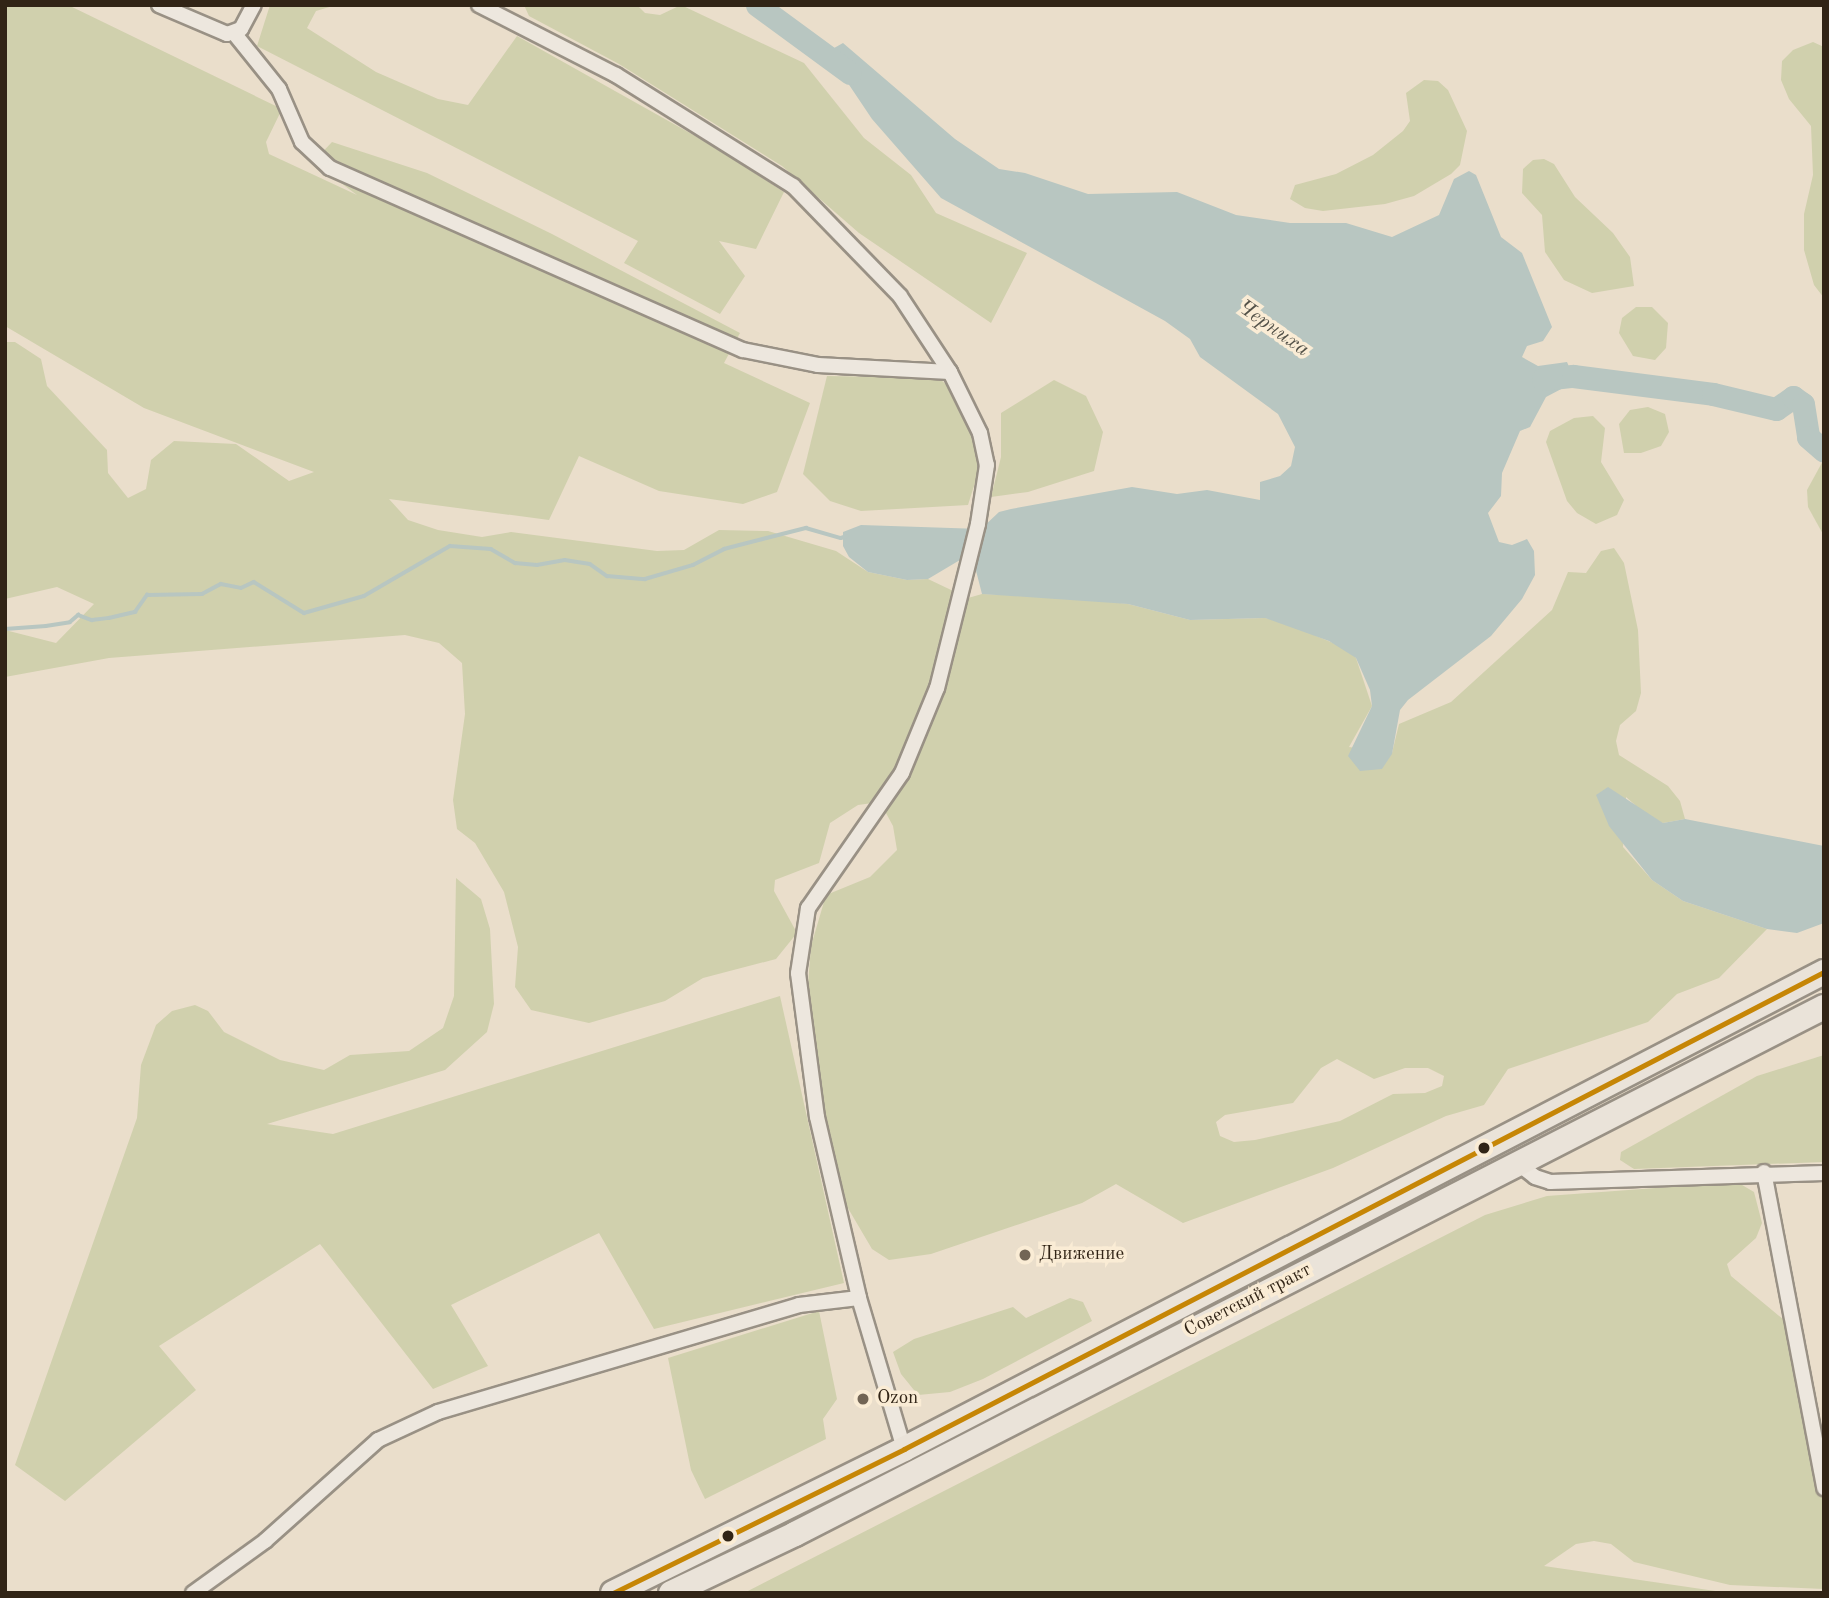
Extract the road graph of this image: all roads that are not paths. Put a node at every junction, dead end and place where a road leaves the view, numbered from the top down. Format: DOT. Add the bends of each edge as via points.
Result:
graph roads {
  1 [pos="159,5"];
  2 [pos="254,5"];
  3 [pos="479,5"];
  4 [pos="234,33"];
  5 [pos="950,372"];
  6 [pos="1824,972"];
  7 [pos="1824,1007"];
  8 [pos="1516,1162"];
  9 [pos="1764,1172"];
  10 [pos="1824,1173"];
  11 [pos="859,1298"];
  12 [pos="904,1449"];
  13 [pos="1824,1488"];
  14 [pos="192,1593"];
  15 [pos="613,1593"];
  16 [pos="671,1593"];
  1 -- 4 [label="street" via="220,32"];
  2 -- 4 [label="street"];
  3 -- 5 [label="street" via="616,75 793,186 900,296"];
  4 -- 5 [label="street" via="279,89 302,142 330,168 743,350 818,365"];
  5 -- 11 [label="street" via="980,433 987,465 971,559 937,688 902,773 808,908 798,973 817,1117"];
  6 -- 12 [label="highway, Советский тракт"];
  7 -- 8 [label="highway, Советский тракт"];
  8 -- 9 [label="street" via="1550,1182"];
  8 -- 16 [label="highway, Советский тракт" via="795,1535"];
  9 -- 10 [label="street"];
  9 -- 13 [label="street"];
  11 -- 12 [label="street"];
  11 -- 14 [label="street" via="799,1305 438,1412 378,1440 265,1541"];
  12 -- 15 [label="highway, Советский тракт"];
}
